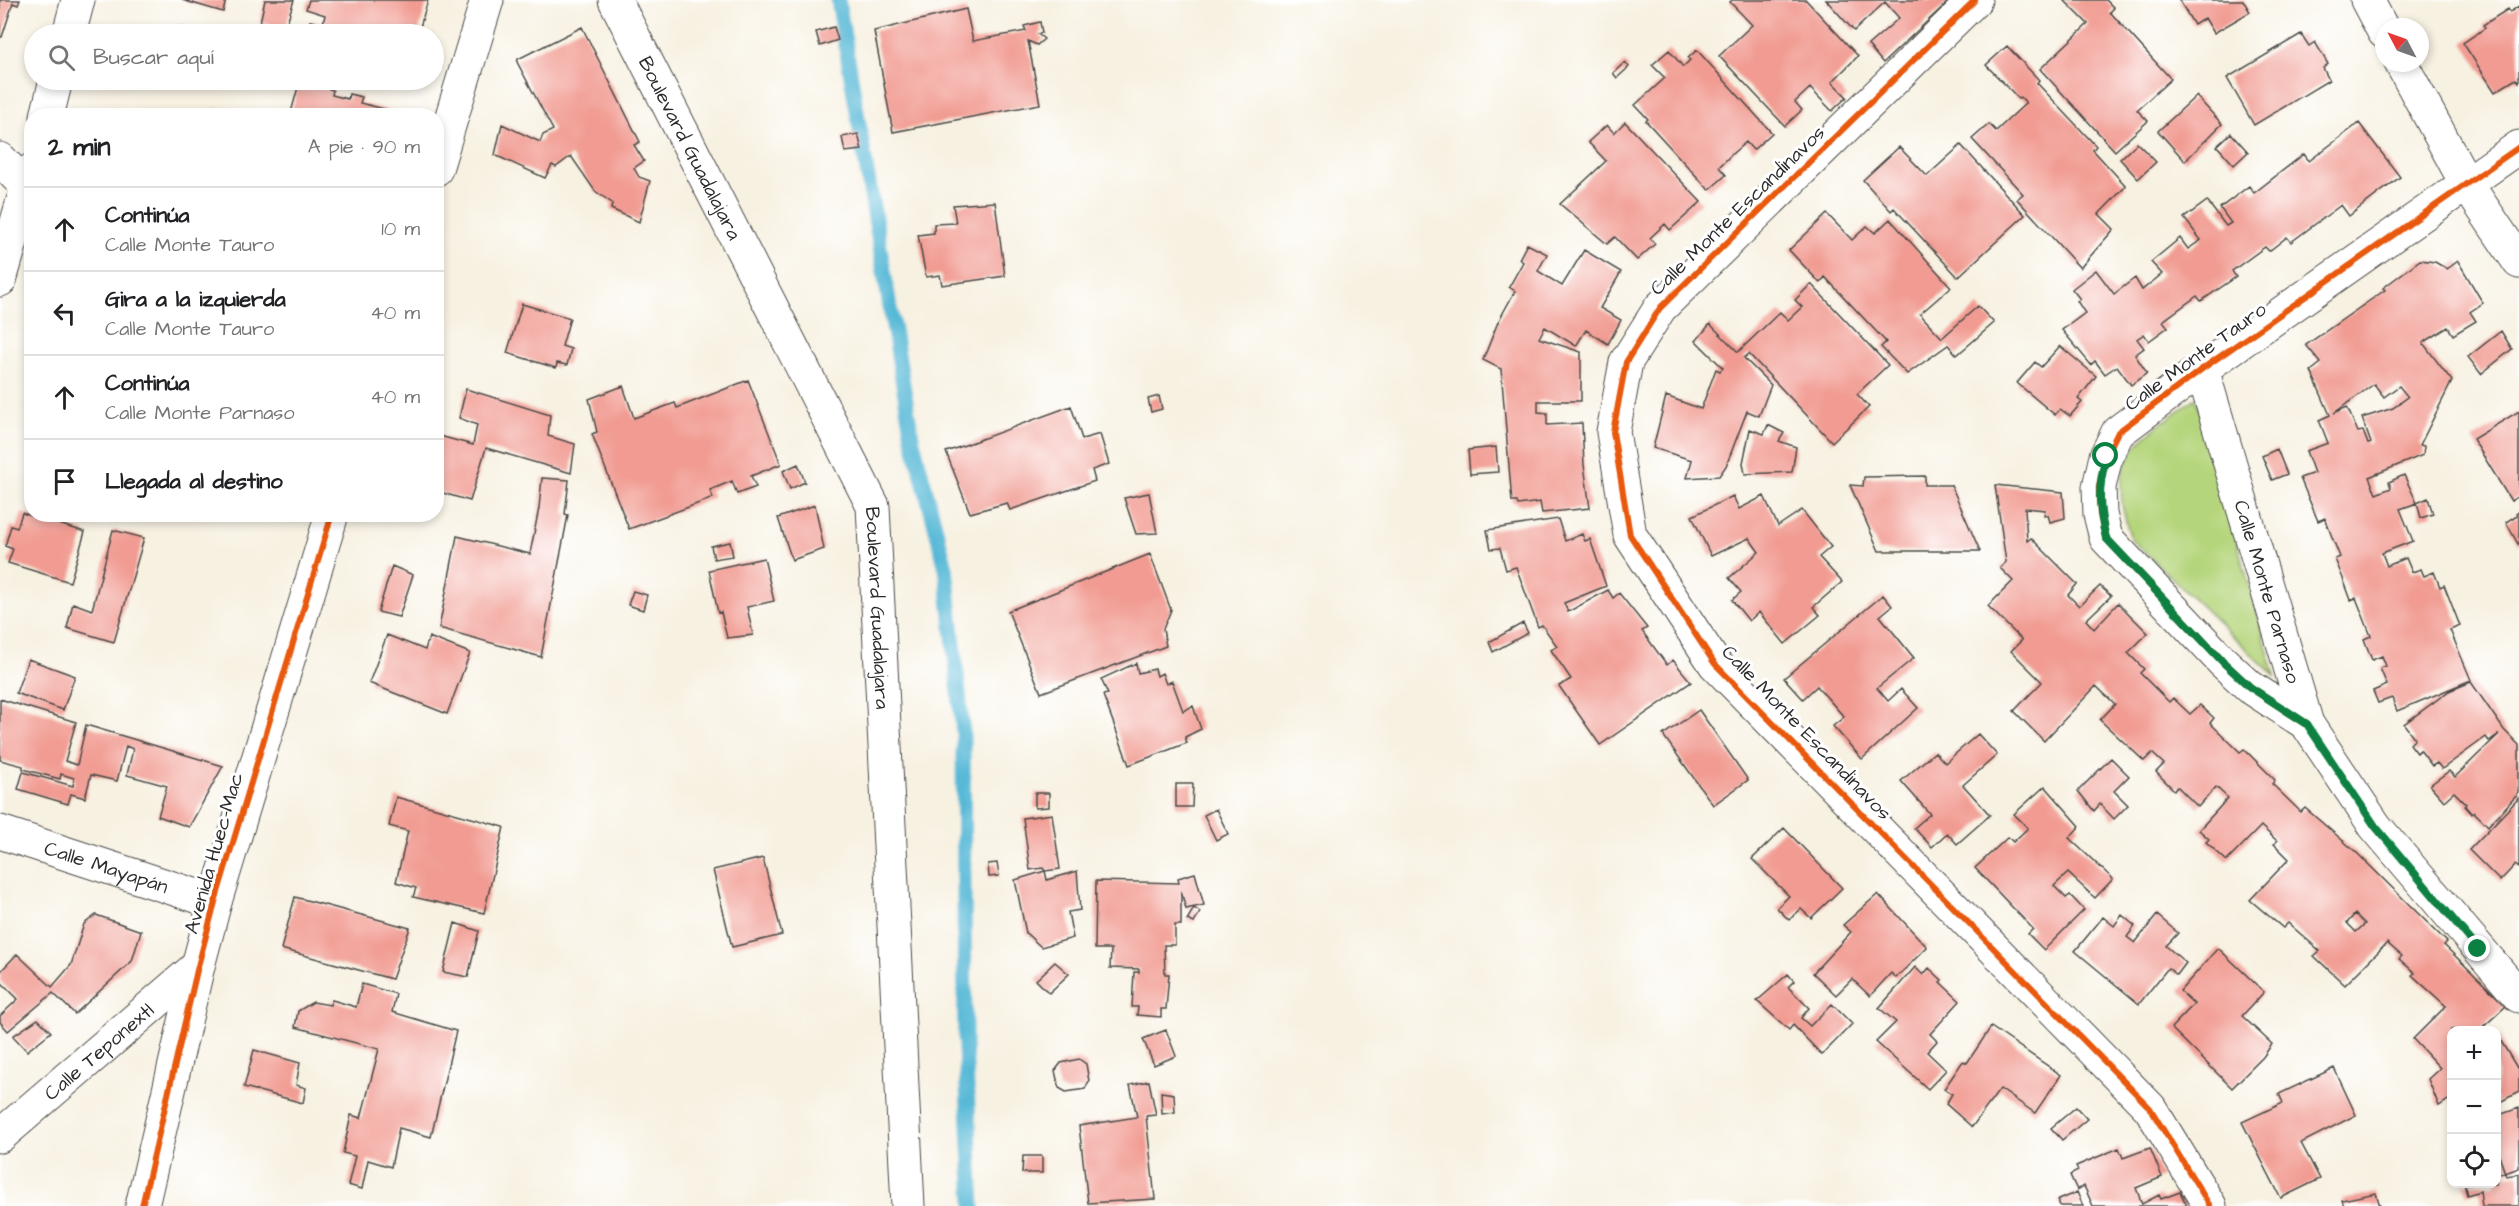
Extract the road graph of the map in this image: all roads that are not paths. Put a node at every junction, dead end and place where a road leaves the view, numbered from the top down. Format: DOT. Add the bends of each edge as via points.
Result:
graph roads {
  1 [pos="78,0"];
  2 [pos="488,0"];
  3 [pos="615,0"];
  4 [pos="1976,0"];
  5 [pos="2367,0"];
  6 [pos="2377,18"];
  7 [pos="72,24"];
  8 [pos="2406,72"];
  9 [pos="54,90"];
  10 [pos="48,108"];
  11 [pos="444,143"];
  12 [pos="2519,147"];
  13 [pos="0,159"];
  14 [pos="24,175"];
  15 [pos="2466,183"];
  16 [pos="24,193"];
  17 [pos="6,245"];
  18 [pos="2519,262"];
  19 [pos="0,280"];
  20 [pos="2202,369"];
  21 [pos="330,522"];
  22 [pos="2307,724"];
  23 [pos="0,832"];
  24 [pos="215,902"];
  25 [pos="198,966"];
  26 [pos="2519,996"];
  27 [pos="0,1136"];
  28 [pos="142,1206"];
  29 [pos="908,1206"];
  30 [pos="2210,1206"];
  1 -- 7 [label="street"];
  2 -- 11 [label="street"];
  3 -- 29 [label="street, Boulevard Guadalajara" via="873,506"];
  4 -- 30 [label="street, Calle Monte Escandinavos" via="1660,308 1626,362 1613,432 1630,535 1715,664 2150,1108"];
  5 -- 6 [label="street"];
  8 -- 15 [label="street"];
  9 -- 10 [label="street"];
  12 -- 15 [label="street, Calle Monte Tauro"];
  13 -- 14 [label="street"];
  15 -- 18 [label="street"];
  15 -- 20 [label="street, Calle Monte Tauro"];
  16 -- 17 [label="street"];
  17 -- 19 [label="street"];
  20 -- 22 [label="street, Calle Monte Parnaso"];
  20 -- 22 [label="street, Calle Monte Tauro" via="2118,432 2106,456 2099,487 2106,538 2250,687"];
  21 -- 24 [label="street, Avenida Huec-Mac"];
  22 -- 26 [label="street, Calle Monte Parnaso" via="2375,826"];
  23 -- 24 [label="street, Calle Mayapán"];
  24 -- 25 [label="street, Avenida Huec-Mac"];
  25 -- 27 [label="street, Calle Teponextl"];
  25 -- 28 [label="street, Avenida Huec-Mac"];
}
